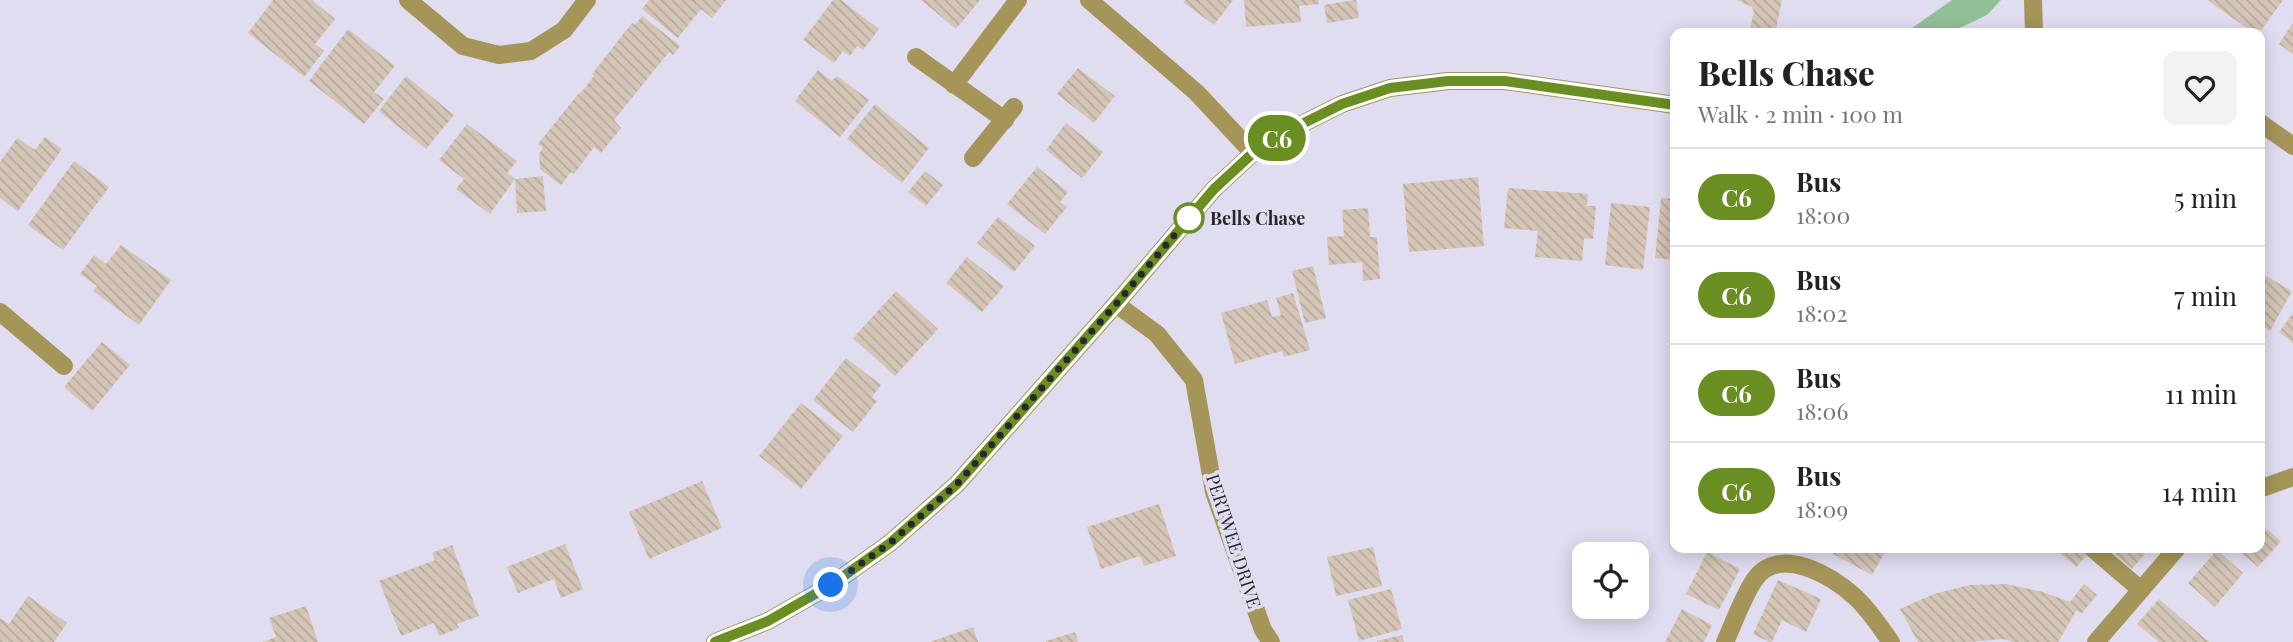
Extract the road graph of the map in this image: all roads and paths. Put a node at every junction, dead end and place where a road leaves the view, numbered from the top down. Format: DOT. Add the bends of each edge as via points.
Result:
graph roads {
  1 [pos="408,0"];
  2 [pos="587,0"];
  3 [pos="1018,0"];
  4 [pos="1089,0"];
  5 [pos="2033,0"];
  6 [pos="2035,28"];
  7 [pos="916,57"];
  8 [pos="954,85"];
  9 [pos="1670,104"];
  10 [pos="2265,126"];
  11 [pos="2293,146"];
  12 [pos="1253,153"];
  13 [pos="974,159"];
  14 [pos="1116,304"];
  15 [pos="0,312"];
  16 [pos="64,366"];
  17 [pos="2293,477"];
  18 [pos="2265,487"];
  19 [pos="2098,553"];
  20 [pos="2173,553"];
  21 [pos="2141,590"];
  22 [pos="715,642"];
  23 [pos="1270,642"];
  24 [pos="1725,642"];
  25 [pos="1891,642"];
  26 [pos="2096,642"];
  1 -- 2 [label="street" via="463,46 499,55 531,51 564,30"];
  3 -- 8 [label="street"];
  4 -- 12 [label="street" via="1197,93"];
  5 -- 6 [label="street"];
  7 -- 8 [label="street"];
  8 -- 13 [label="street" via="1009,113"];
  9 -- 12 [label="street" via="1505,81 1448,81 1390,88 1342,104"];
  10 -- 11 [label="street"];
  12 -- 14 [label="street" via="1214,189"];
  14 -- 22 [label="street" via="957,484 890,543 831,585 768,621"];
  14 -- 23 [label="street, PERTWEE DRIVE" via="1157,334 1194,380 1214,492"];
  15 -- 16 [label="street"];
  17 -- 18 [label="street"];
  19 -- 21 [label="street"];
  20 -- 21 [label="street"];
  21 -- 26 [label="street"];
  24 -- 25 [label="street" via="1755,578 1782,563 1820,574 1855,596"];
}
